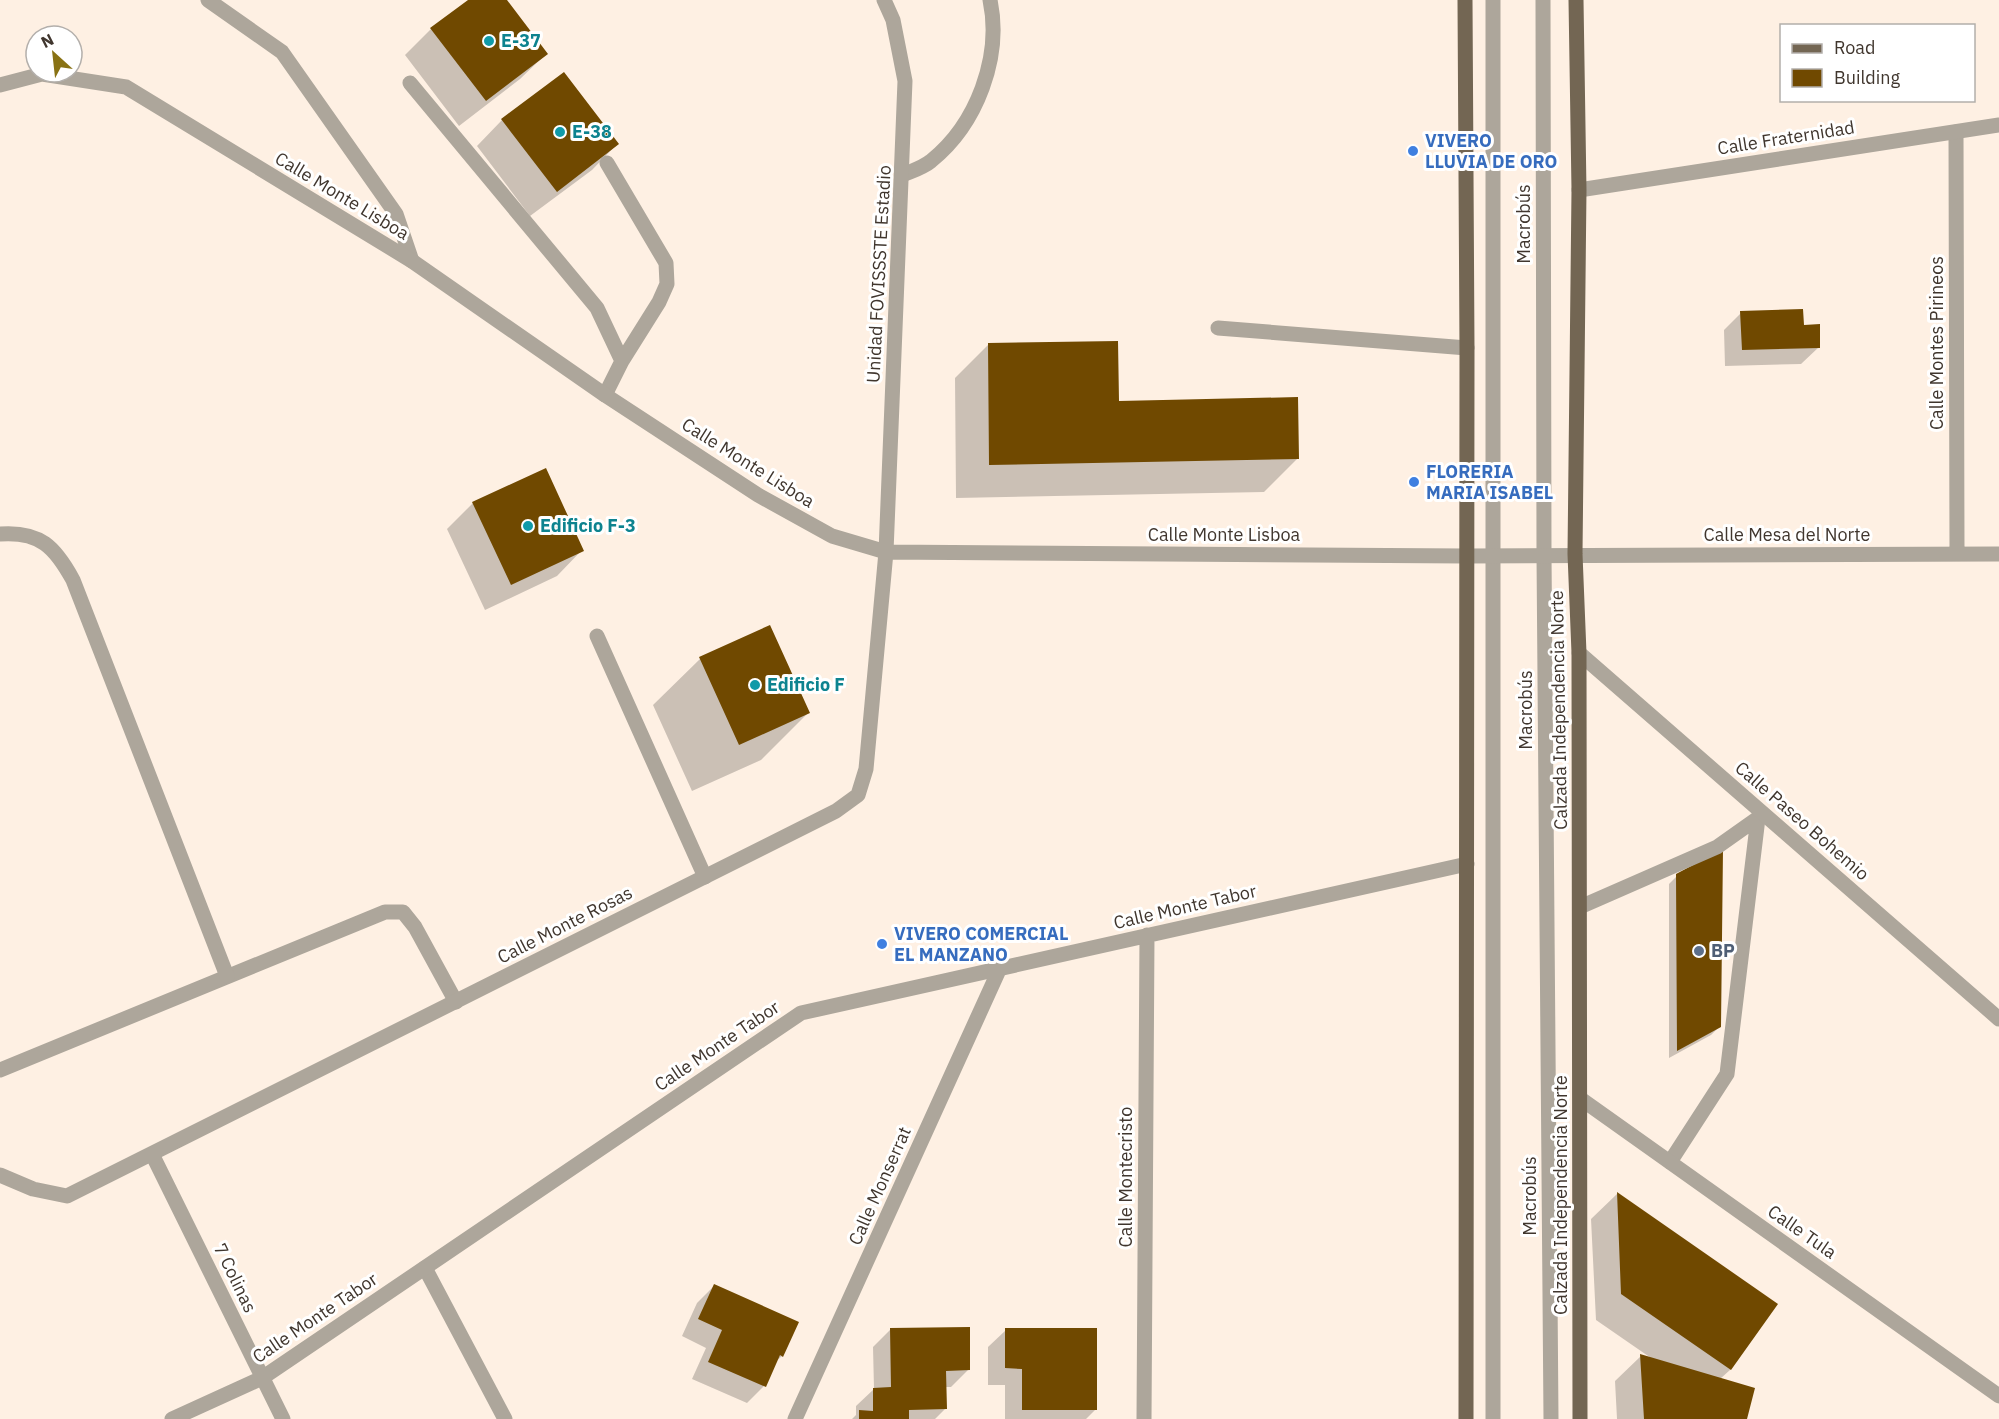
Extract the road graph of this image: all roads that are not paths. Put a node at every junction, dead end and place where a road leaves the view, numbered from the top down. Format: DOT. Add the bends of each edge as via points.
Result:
graph roads {
  1 [pos="208,0"];
  2 [pos="884,0"];
  3 [pos="990,0"];
  4 [pos="1465,0"];
  5 [pos="1493,0"];
  6 [pos="1543,0"];
  7 [pos="1576,0"];
  8 [pos="410,83"];
  9 [pos="0,85"];
  10 [pos="1999,125"];
  11 [pos="1956,132"];
  12 [pos="607,163"];
  13 [pos="903,176"];
  14 [pos="1579,190"];
  15 [pos="412,261"];
  16 [pos="1218,328"];
  17 [pos="1467,348"];
  18 [pos="622,361"];
  19 [pos="605,395"];
  20 [pos="0,534"];
  21 [pos="886,552"];
  22 [pos="1575,554"];
  23 [pos="1957,554"];
  24 [pos="1999,554"];
  25 [pos="1544,555"];
  26 [pos="1466,556"];
  27 [pos="1493,556"];
  28 [pos="597,636"];
  29 [pos="1580,653"];
  30 [pos="1760,815"];
  31 [pos="1467,864"];
  32 [pos="705,877"];
  33 [pos="1580,907"];
  34 [pos="1147,935"];
  35 [pos="1000,968"];
  36 [pos="228,976"];
  37 [pos="456,1002"];
  38 [pos="1999,1019"];
  39 [pos="0,1070"];
  40 [pos="1581,1099"];
  41 [pos="152,1154"];
  42 [pos="1670,1162"];
  43 [pos="0,1175"];
  44 [pos="425,1268"];
  45 [pos="262,1378"];
  46 [pos="1999,1396"];
  47 [pos="172,1419"];
  48 [pos="283,1419"];
  49 [pos="505,1419"];
  50 [pos="795,1419"];
  51 [pos="1144,1419"];
  52 [pos="1466,1419"];
  53 [pos="1493,1419"];
  54 [pos="1551,1419"];
  55 [pos="1580,1419"];
  1 -- 15 [label="street" via="282,52 396,214"];
  2 -- 13 [label="street, Unidad FOVISSSTE Estadio" via="893,20 905,81"];
  3 -- 13 [label="street" via="993,47 978,97 965,122 936,156"];
  4 -- 17 [label="main road"];
  5 -- 27 [label="street, Macrobús"];
  6 -- 25 [label="street, Macrobús"];
  7 -- 14 [label="main road, Calzada Independencia Norte"];
  8 -- 18 [label="street" via="597,308"];
  9 -- 15 [label="street, Calle Monte Lisboa" via="42,74 126,87"];
  10 -- 11 [label="street, Calle Fraternidad"];
  11 -- 14 [label="street, Calle Fraternidad"];
  11 -- 23 [label="street, Calle Montes Pirineos"];
  12 -- 18 [label="street" via="666,263 667,284 659,302"];
  13 -- 21 [label="street, Unidad FOVISSSTE Estadio"];
  14 -- 22 [label="main road, Calzada Independencia Norte"];
  15 -- 19 [label="street, Calle Monte Lisboa"];
  16 -- 17 [label="street"];
  17 -- 26 [label="main road"];
  18 -- 19 [label="street"];
  19 -- 21 [label="street, Calle Monte Lisboa" via="758,495 832,536"];
  20 -- 36 [label="street" via="19,532 42,541 61,557 73,580"];
  21 -- 26 [label="street, Calle Monte Lisboa"];
  21 -- 32 [label="street, Calle Monte Rosas" via="866,769 858,795 836,811"];
  22 -- 23 [label="street, Calle Mesa del Norte"];
  22 -- 25 [label="street, Calle Monte Lisboa"];
  22 -- 29 [label="main road, Calzada Independencia Norte"];
  23 -- 24 [label="street, Calle Mesa del Norte"];
  25 -- 27 [label="street, Calle Monte Lisboa"];
  25 -- 54 [label="street, Macrobús"];
  26 -- 27 [label="street, Calle Monte Lisboa"];
  26 -- 31 [label="main road"];
  27 -- 53 [label="street, Macrobús"];
  28 -- 32 [label="street"];
  29 -- 30 [label="street, Calle Paseo Bohemio"];
  29 -- 33 [label="main road, Calzada Independencia Norte"];
  30 -- 33 [label="street" via="1717,847"];
  30 -- 38 [label="street, Calle Paseo Bohemio"];
  30 -- 42 [label="street" via="1727,1074"];
  31 -- 34 [label="street, Calle Monte Tabor"];
  31 -- 52 [label="main road"];
  32 -- 37 [label="street, Calle Monte Rosas"];
  33 -- 40 [label="main road, Calzada Independencia Norte"];
  34 -- 35 [label="street, Calle Monte Tabor"];
  34 -- 51 [label="street, Calle Montecristo"];
  35 -- 44 [label="street, Calle Monte Tabor" via="801,1012"];
  35 -- 50 [label="street, Calle Monserrat"];
  36 -- 37 [label="street" via="385,912 403,912"];
  36 -- 39 [label="street"];
  37 -- 41 [label="street, Calle Monte Rosas"];
  40 -- 42 [label="street, Calle Tula"];
  40 -- 55 [label="main road, Calzada Independencia Norte"];
  41 -- 43 [label="street, Calle Monte Rosas" via="67,1196"];
  41 -- 45 [label="street, 7 Colinas"];
  42 -- 46 [label="street, Calle Tula"];
  44 -- 45 [label="street, Calle Monte Tabor"];
  44 -- 49 [label="street"];
  45 -- 47 [label="street, Calle Monte Tabor"];
  45 -- 48 [label="street, 7 Colinas"];
}
